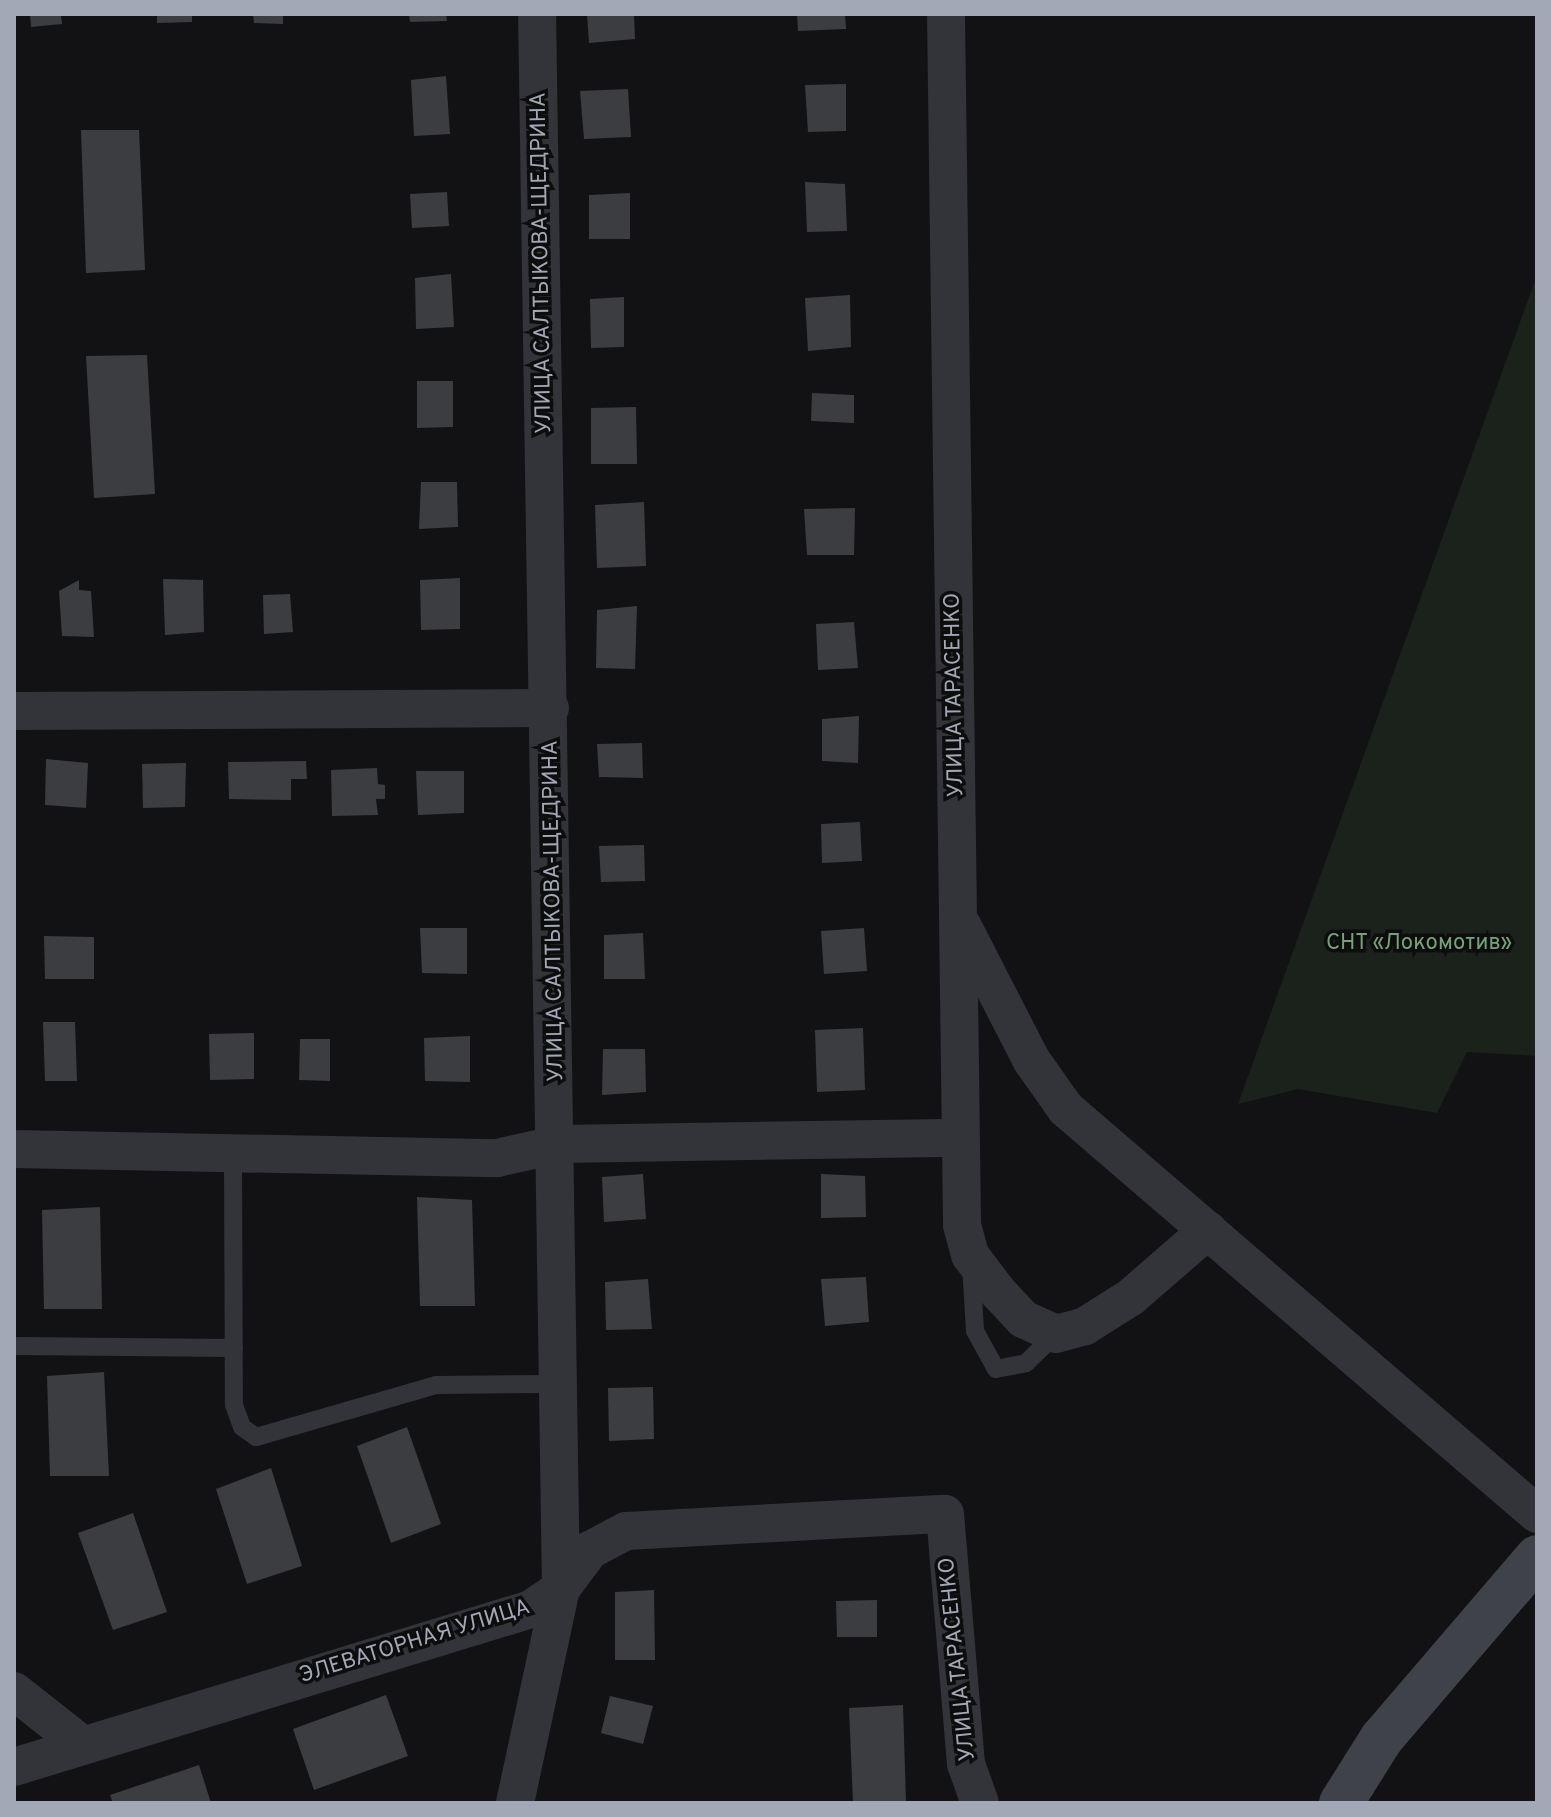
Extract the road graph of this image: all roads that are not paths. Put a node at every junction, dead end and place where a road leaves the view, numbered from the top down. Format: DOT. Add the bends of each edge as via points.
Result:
graph roads {
  1 [pos="537,14"];
  2 [pos="946,14"];
  3 [pos="550,708"];
  4 [pos="14,711"];
  5 [pos="958,917"];
  6 [pos="960,1138"];
  7 [pos="559,1144"];
  8 [pos="14,1149"];
  9 [pos="233,1153"];
  10 [pos="1208,1230"];
  11 [pos="970,1255"];
  12 [pos="1056,1334"];
  13 [pos="14,1346"];
  14 [pos="234,1348"];
  15 [pos="560,1384"];
  16 [pos="945,1514"];
  17 [pos="1537,1514"];
  18 [pos="1537,1557"];
  19 [pos="561,1589"];
  20 [pos="14,1691"];
  21 [pos="80,1743"];
  22 [pos="14,1767"];
  23 [pos="515,1803"];
  24 [pos="980,1803"];
  25 [pos="1341,1803"];
  1 -- 3 [label="street, УЛИЦА САЛТЫКОВА-ЩЕДРИНА"];
  2 -- 5 [label="street, УЛИЦА ТАРАСЕНКО"];
  3 -- 4 [label="street"];
  3 -- 7 [label="street, УЛИЦА САЛТЫКОВА-ЩЕДРИНА"];
  5 -- 6 [label="street, УЛИЦА ТАРАСЕНКО"];
  5 -- 10 [label="street" via="1032,1061 1066,1109"];
  6 -- 7 [label="street"];
  6 -- 11 [label="street, УЛИЦА ТАРАСЕНКО" via="962,1225"];
  7 -- 9 [label="street" via="497,1158"];
  7 -- 15 [label="street, УЛИЦА САЛТЫКОВА-ЩЕДРИНА"];
  8 -- 9 [label="street"];
  9 -- 14 [label="lane"];
  10 -- 12 [label="street" via="1131,1297 1085,1326"];
  10 -- 17 [label="street"];
  11 -- 12 [label="street" via="1023,1319"];
  11 -- 12 [label="lane, УЛИЦА ТАРАСЕНКО" via="975,1331 996,1369 1026,1363"];
  13 -- 14 [label="lane"];
  14 -- 15 [label="lane" via="234,1405 242,1427 256,1437 436,1385"];
  15 -- 19 [label="street, УЛИЦА САЛТЫКОВА-ЩЕДРИНА"];
  16 -- 19 [label="street, ЭЛЕВАТОРНАЯ УЛИЦА" via="626,1531 590,1550"];
  16 -- 24 [label="street, УЛИЦА ТАРАСЕНКО" via="966,1764"];
  18 -- 25 [label="main road" via="1382,1738"];
  19 -- 21 [label="street, ЭЛЕВАТОРНАЯ УЛИЦА" via="531,1609"];
  19 -- 23 [label="street, УЛИЦА САЛТЫКОВА-ЩЕДРИНА"];
  20 -- 21 [label="street"];
  21 -- 22 [label="street, ЭЛЕВАТОРНАЯ УЛИЦА"];
}
